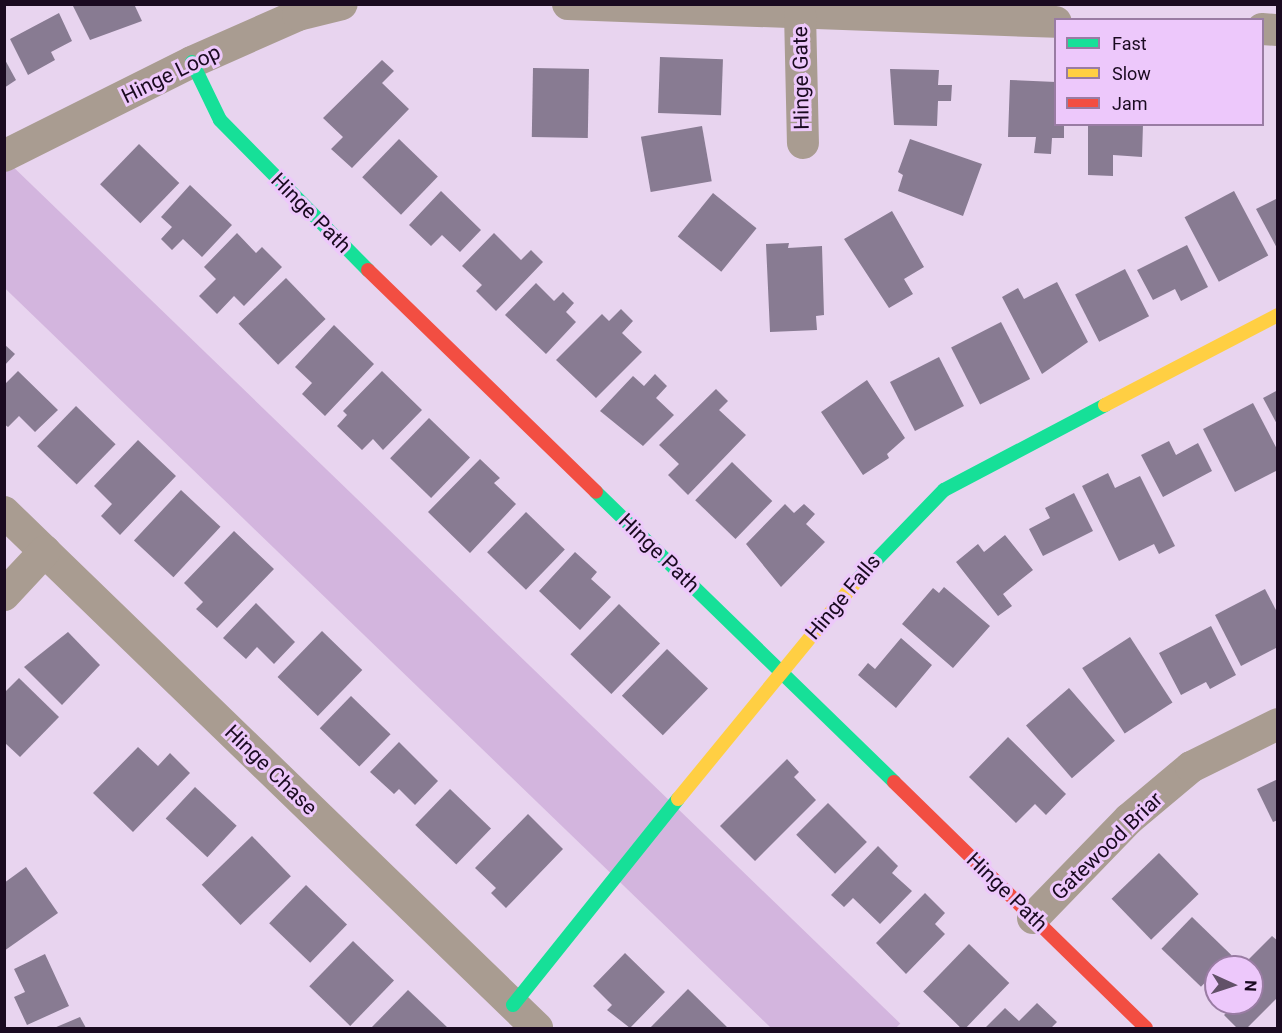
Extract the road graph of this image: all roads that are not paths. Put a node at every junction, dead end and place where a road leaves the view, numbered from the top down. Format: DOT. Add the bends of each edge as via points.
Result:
graph roads {
  1 [pos="342,4"];
  2 [pos="568,4"];
  3 [pos="800,13"];
  4 [pos="1054,22"];
  5 [pos="192,62"];
  6 [pos="803,143"];
  7 [pos="4,156"];
  8 [pos="1278,315"];
  9 [pos="4,512"];
  10 [pos="45,551"];
  11 [pos="4,595"];
  12 [pos="780,671"];
  13 [pos="1278,724"];
  14 [pos="1033,918"];
  15 [pos="513,1005"];
  16 [pos="537,1029"];
  17 [pos="1146,1029"];
  1 -- 5 [label="street, Hinge Loop" via="298,15"];
  2 -- 3 [label="street"];
  3 -- 4 [label="street"];
  3 -- 6 [label="street, Hinge Gate"];
  5 -- 7 [label="street, Hinge Loop"];
  5 -- 12 [label="street, Hinge Path" via="220,120"];
  8 -- 12 [label="street, Hinge Falls" via="944,490 886,546"];
  9 -- 10 [label="street, Hinge Chase"];
  10 -- 11 [label="street"];
  10 -- 15 [label="street, Hinge Chase"];
  12 -- 14 [label="street, Hinge Path"];
  12 -- 15 [label="street, Hinge Falls"];
  13 -- 14 [label="street, Gatewood Briar" via="1191,768 1129,819"];
  14 -- 17 [label="street, Hinge Path"];
  15 -- 16 [label="street, Hinge Chase"];
}
